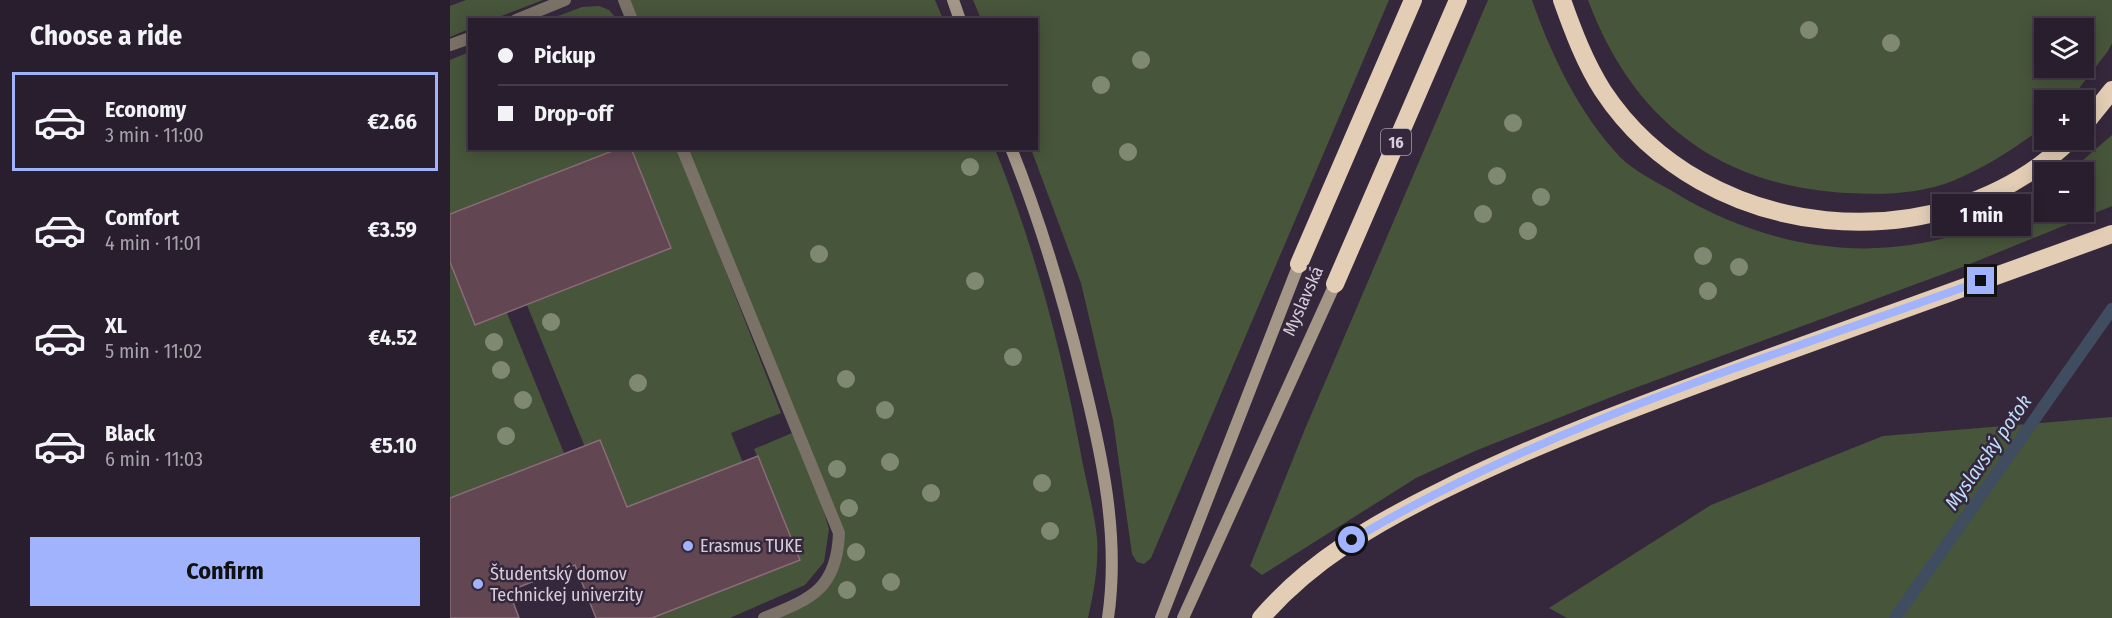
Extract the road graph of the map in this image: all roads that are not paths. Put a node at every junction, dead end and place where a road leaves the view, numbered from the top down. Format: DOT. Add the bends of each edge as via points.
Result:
graph roads {
  1 [pos="565,0"];
  2 [pos="624,0"];
  3 [pos="952,0"];
  4 [pos="1413,0"];
  5 [pos="1458,0"];
  6 [pos="1562,0"];
  7 [pos="521,18"];
  8 [pos="631,18"];
  9 [pos="959,18"];
  10 [pos="468,39"];
  11 [pos="450,45"];
  12 [pos="2112,90"];
  13 [pos="2094,112"];
  14 [pos="683,150"];
  15 [pos="1012,150"];
  16 [pos="2059,150"];
  17 [pos="2112,234"];
  18 [pos="1299,264"];
  19 [pos="1335,284"];
  20 [pos="765,618"];
  21 [pos="1108,618"];
  22 [pos="1161,618"];
  23 [pos="1183,618"];
  24 [pos="1261,618"];
  1 -- 7 [label="lane"];
  2 -- 8 [label="lane"];
  3 -- 9 [label="street"];
  4 -- 18 [label="highway, Myslavská / 16"];
  5 -- 19 [label="highway, Myslavská / 16"];
  6 -- 16 [label="highway" via="1579,46 1604,92 1640,133 1679,167 1718,189 1765,208 1803,218 1856,224 1903,220 1992,193"];
  10 -- 11 [label="lane"];
  12 -- 13 [label="highway"];
  14 -- 20 [label="lane" via="839,533 833,567 814,596"];
  15 -- 21 [label="street" via="1050,252 1090,404 1113,544"];
  17 -- 24 [label="highway" via="1697,384 1488,467 1334,551 1307,571"];
  18 -- 22 [label="street, Myslavská"];
  19 -- 23 [label="street, Myslavská"];
}
